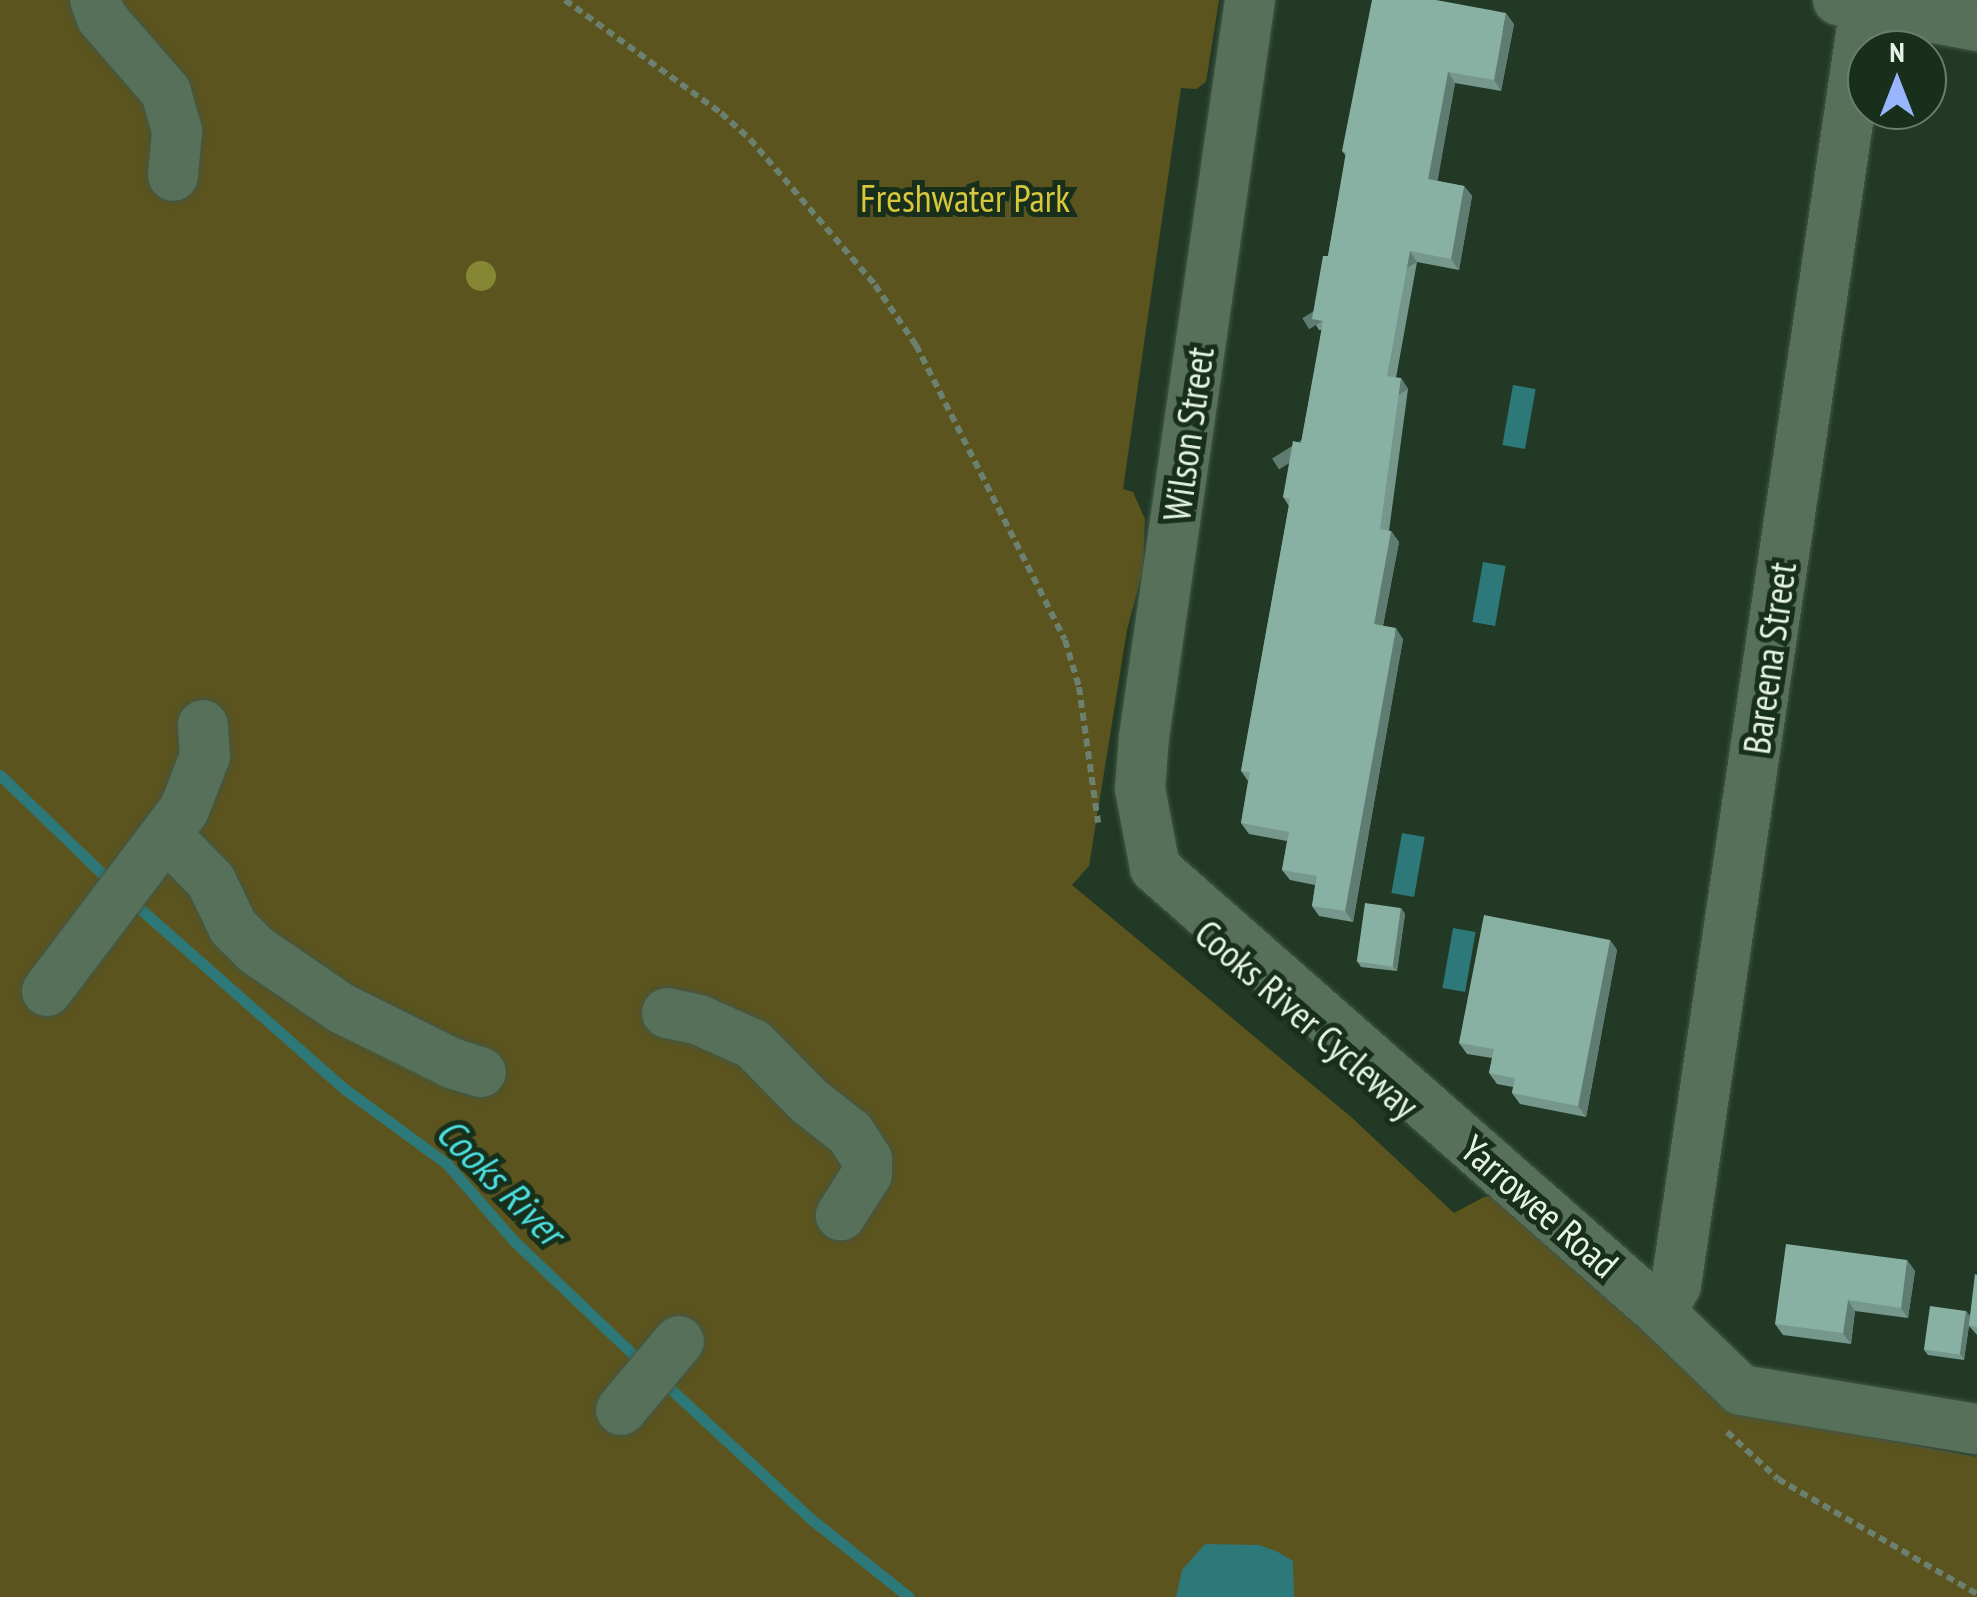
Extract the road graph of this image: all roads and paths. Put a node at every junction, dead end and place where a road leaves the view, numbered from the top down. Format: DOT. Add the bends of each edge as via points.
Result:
graph roads {
  1 [pos="95,0"];
  2 [pos="566,0"];
  3 [pos="1250,0"];
  4 [pos="1856,2"];
  5 [pos="1977,26"];
  6 [pos="173,176"];
  7 [pos="202,725"];
  8 [pos="1099,827"];
  9 [pos="154,851"];
  10 [pos="1156,868"];
  11 [pos="47,991"];
  12 [pos="667,1013"];
  13 [pos="481,1072"];
  14 [pos="841,1215"];
  15 [pos="1660,1312"];
  16 [pos="679,1341"];
  17 [pos="621,1410"];
  18 [pos="1722,1429"];
  19 [pos="1977,1430"];
  20 [pos="1977,1594"];
  1 -- 6 [label="street" via="102,18 166,92 177,131"];
  2 -- 8 [label="path" via="750,139 875,285 916,345 1065,640"];
  3 -- 10 [label="street, Wilson Street" via="1144,737 1140,789"];
  4 -- 5 [label="street"];
  4 -- 15 [label="street, Bareena Street" via="1676,1285"];
  7 -- 9 [label="street" via="205,756 184,810"];
  9 -- 11 [label="street"];
  9 -- 13 [label="street" via="211,881 232,927 340,1008"];
  10 -- 15 [label="street, Yarrowee Road"];
  12 -- 14 [label="street" via="753,1044 800,1094 850,1133 867,1159 867,1174"];
  15 -- 19 [label="street, Yarrowee Road" via="1741,1390"];
  16 -- 17 [label="street"];
  18 -- 20 [label="path" via="1778,1478"];
}
